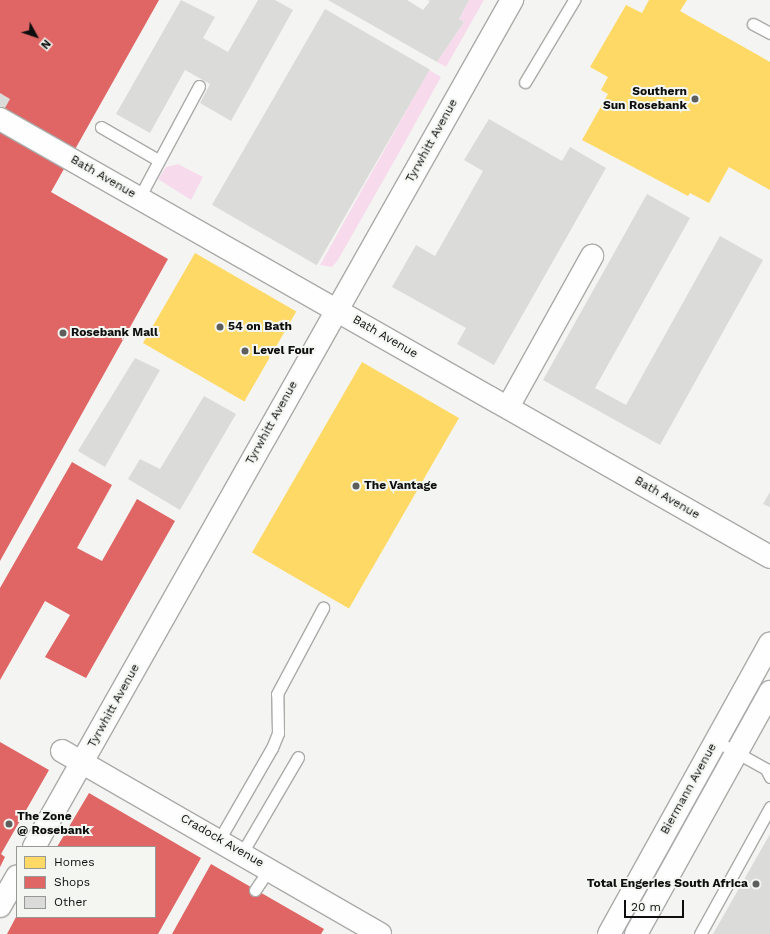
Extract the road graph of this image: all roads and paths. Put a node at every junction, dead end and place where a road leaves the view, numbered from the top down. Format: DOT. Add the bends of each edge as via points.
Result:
graph roads {
  1 [pos="512,0"];
  2 [pos="574,0"];
  3 [pos="753,24"];
  4 [pos="770,33"];
  5 [pos="525,82"];
  6 [pos="199,86"];
  7 [pos="0,118"];
  8 [pos="102,127"];
  9 [pos="158,160"];
  10 [pos="139,198"];
  11 [pos="592,256"];
  12 [pos="336,310"];
  13 [pos="508,407"];
  14 [pos="770,557"];
  15 [pos="323,608"];
  16 [pos="770,644"];
  17 [pos="770,692"];
  18 [pos="716,740"];
  19 [pos="62,750"];
  20 [pos="736,751"];
  21 [pos="298,756"];
  22 [pos="83,762"];
  23 [pos="770,777"];
  24 [pos="770,807"];
  25 [pos="670,821"];
  26 [pos="692,833"];
  27 [pos="219,840"];
  28 [pos="35,846"];
  29 [pos="242,853"];
  30 [pos="269,869"];
  31 [pos="16,879"];
  32 [pos="255,890"];
  33 [pos="0,906"];
  34 [pos="380,934"];
  35 [pos="609,934"];
  36 [pos="636,934"];
  37 [pos="700,934"];
  1 -- 12 [label="street, Tyrwhitt Avenue"];
  2 -- 5 [label="lane"];
  3 -- 4 [label="lane"];
  6 -- 9 [label="lane"];
  7 -- 10 [label="street, Bath Avenue"];
  8 -- 9 [label="lane"];
  9 -- 10 [label="lane"];
  10 -- 12 [label="street, Bath Avenue"];
  11 -- 13 [label="street"];
  12 -- 13 [label="street, Bath Avenue"];
  12 -- 22 [label="street, Tyrwhitt Avenue"];
  13 -- 14 [label="street, Bath Avenue"];
  15 -- 27 [label="lane" via="276,694 278,733 272,748"];
  16 -- 18 [label="street, Biermann Avenue"];
  17 -- 20 [label="street, Biermann Avenue"];
  18 -- 20 [label="lane"];
  18 -- 25 [label="street, Biermann Avenue"];
  19 -- 22 [label="street, Cradock Avenue"];
  20 -- 23 [label="lane" via="766,769"];
  20 -- 26 [label="street, Biermann Avenue"];
  21 -- 29 [label="lane"];
  22 -- 27 [label="street, Cradock Avenue"];
  22 -- 28 [label="street, Tyrwhitt Avenue"];
  24 -- 37 [label="lane"];
  25 -- 26 [label="street"];
  25 -- 35 [label="street, Biermann Avenue"];
  26 -- 36 [label="street, Biermann Avenue"];
  27 -- 29 [label="street, Cradock Avenue"];
  29 -- 30 [label="street, Cradock Avenue"];
  30 -- 32 [label="lane"];
  30 -- 34 [label="street, Cradock Avenue"];
  31 -- 33 [label="street"];
}
